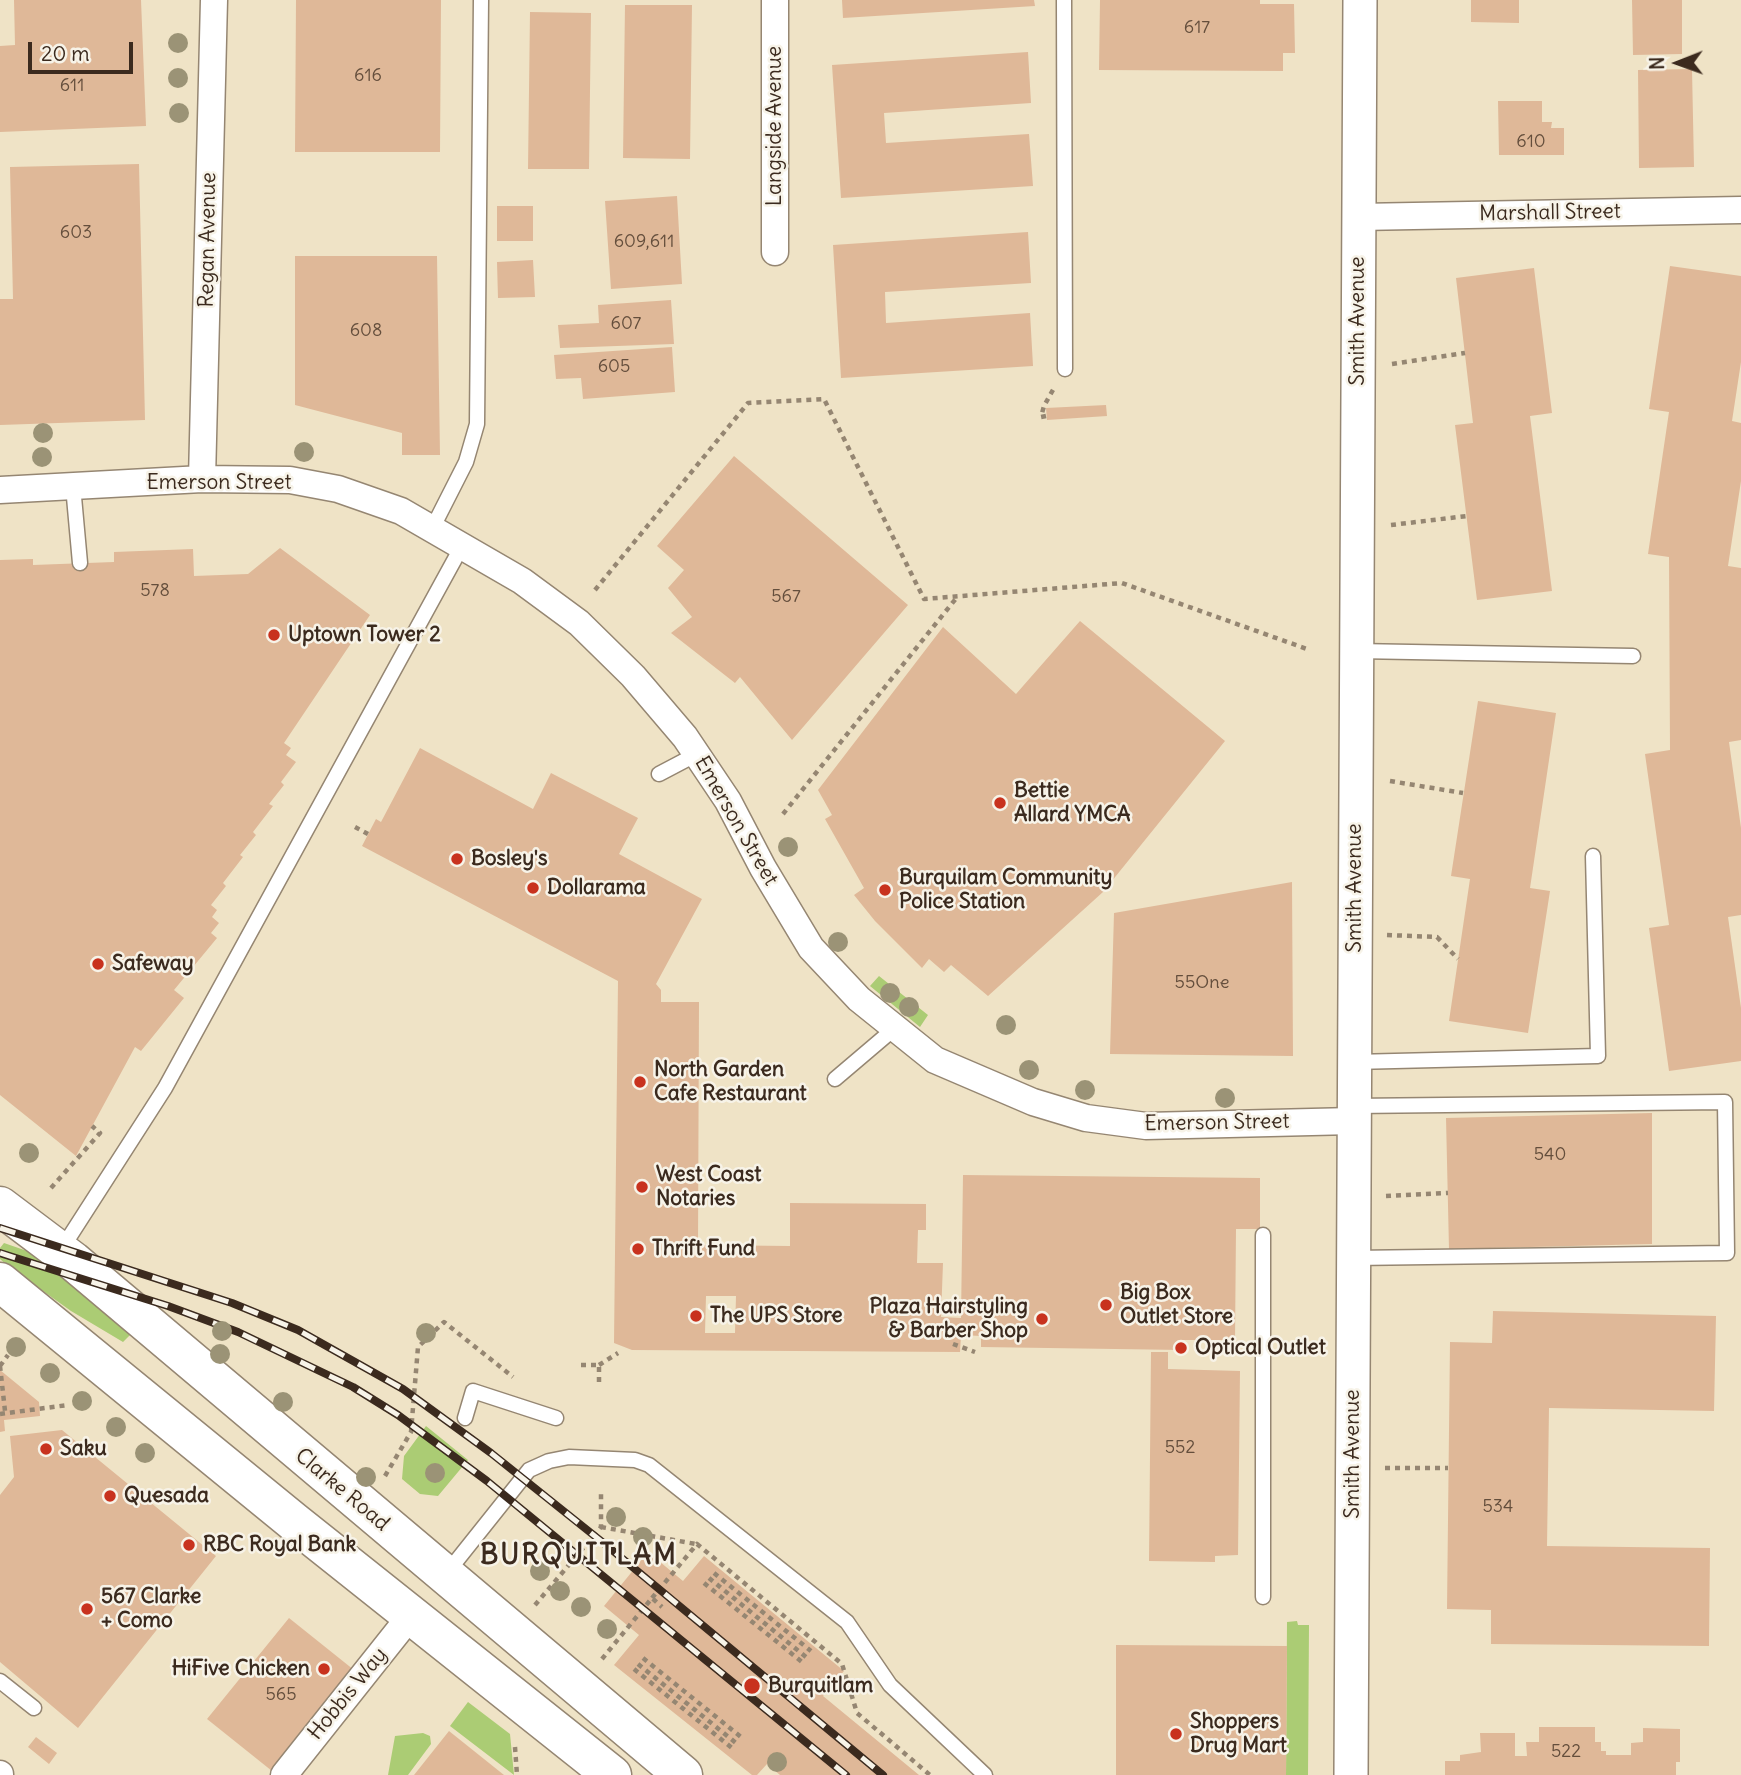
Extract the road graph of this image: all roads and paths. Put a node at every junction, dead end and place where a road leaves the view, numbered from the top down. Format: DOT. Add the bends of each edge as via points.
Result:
graph roads {
  1 [pos="214,0"];
  2 [pos="481,0"];
  3 [pos="775,0"];
  4 [pos="1064,0"];
  5 [pos="1360,0"];
  6 [pos="1741,210"];
  7 [pos="1359,217"];
  8 [pos="775,252"];
  9 [pos="1465,353"];
  10 [pos="1391,364"];
  11 [pos="1065,369"];
  12 [pos="1046,416"];
  13 [pos="202,479"];
  14 [pos="73,486"];
  15 [pos="0,490"];
  16 [pos="1467,516"];
  17 [pos="1387,525"];
  18 [pos="433,527"];
  19 [pos="462,546"];
  20 [pos="80,563"];
  21 [pos="595,590"];
  22 [pos="958,596"];
  23 [pos="1307,649"];
  24 [pos="1356,651"];
  25 [pos="1633,656"];
  26 [pos="697,754"];
  27 [pos="659,774"];
  28 [pos="1385,780"];
  29 [pos="1464,793"];
  30 [pos="783,814"];
  31 [pos="355,827"];
  32 [pos="368,834"];
  33 [pos="1594,856"];
  34 [pos="1384,935"];
  35 [pos="1458,958"];
  36 [pos="895,1028"];
  37 [pos="1354,1062"];
  38 [pos="835,1079"];
  39 [pos="1353,1113"];
  40 [pos="92,1126"];
  41 [pos="51,1188"];
  42 [pos="1448,1193"];
  43 [pos="1382,1196"];
  44 [pos="0,1206"];
  45 [pos="1263,1235"];
  46 [pos="60,1251"];
  47 [pos="1353,1258"];
  48 [pos="0,1282"];
  49 [pos="953,1344"];
  50 [pos="975,1352"];
  51 [pos="618,1353"];
  52 [pos="8,1356"];
  53 [pos="581,1365"];
  54 [pos="598,1365"];
  55 [pos="0,1366"];
  56 [pos="524,1385"];
  57 [pos="600,1385"];
  58 [pos="68,1405"];
  59 [pos="2,1413"];
  60 [pos="465,1418"];
  61 [pos="555,1418"];
  62 [pos="1381,1468"];
  63 [pos="1448,1468"];
  64 [pos="384,1477"];
  65 [pos="601,1491"];
  66 [pos="601,1527"];
  67 [pos="697,1544"];
  68 [pos="713,1573"];
  69 [pos="444,1576"];
  70 [pos="709,1578"];
  71 [pos="704,1583"];
  72 [pos="1263,1597"];
  73 [pos="652,1598"];
  74 [pos="534,1606"];
  75 [pos="662,1607"];
  76 [pos="412,1614"];
  77 [pos="811,1651"];
  78 [pos="643,1658"];
  79 [pos="602,1660"];
  80 [pos="638,1664"];
  81 [pos="634,1669"];
  82 [pos="0,1681"];
  83 [pos="34,1708"];
  84 [pos="741,1737"];
  85 [pos="736,1743"];
  86 [pos="732,1748"];
  87 [pos="515,1752"];
  88 [pos="284,1775"];
  89 [pos="517,1775"];
  90 [pos="612,1775"];
  91 [pos="682,1775"];
  92 [pos="930,1775"];
  93 [pos="985,1775"];
  94 [pos="1351,1775"];
  1 -- 13 [label="street, Regan Avenue"];
  2 -- 18 [label="lane" via="477,424 466,462"];
  3 -- 8 [label="street, Langside Avenue"];
  4 -- 11 [label="lane"];
  5 -- 7 [label="street, Smith Avenue"];
  6 -- 7 [label="street, Marshall Street"];
  7 -- 24 [label="street, Smith Avenue"];
  9 -- 10 [label="path"];
  11 -- 12 [label="path" via="1044,406 1041,417"];
  13 -- 14 [label="street, Emerson Street"];
  13 -- 18 [label="street, Emerson Street" via="290,480 338,489"];
  14 -- 15 [label="street, Emerson Street"];
  14 -- 20 [label="lane"];
  16 -- 17 [label="path"];
  18 -- 19 [label="street, Emerson Street"];
  19 -- 26 [label="street, Emerson Street" via="522,581 579,623 633,676"];
  19 -- 46 [label="lane" via="165,1088"];
  21 -- 22 [label="path" via="748,402 824,399 924,599"];
  22 -- 23 [label="path" via="1122,583"];
  22 -- 30 [label="path"];
  24 -- 25 [label="lane"];
  24 -- 37 [label="street, Smith Avenue"];
  26 -- 27 [label="lane"];
  26 -- 36 [label="street, Emerson Street" via="811,948 859,999"];
  28 -- 29 [label="path"];
  31 -- 32 [label="path"];
  33 -- 37 [label="lane" via="1598,1056"];
  34 -- 35 [label="path" via="1437,937"];
  36 -- 38 [label="lane"];
  36 -- 39 [label="street, Emerson Street" via="935,1060 1033,1102 1086,1118 1146,1126"];
  37 -- 39 [label="street, Smith Avenue"];
  39 -- 47 [label="street, Smith Avenue"];
  39 -- 47 [label="lane" via="1725,1101 1727,1253"];
  40 -- 41 [label="path" via="100,1133"];
  42 -- 43 [label="path"];
  44 -- 46 [label="main road, Clarke Road"];
  45 -- 72 [label="lane"];
  46 -- 69 [label="main road, Clarke Road"];
  47 -- 94 [label="street, Smith Avenue"];
  48 -- 76 [label="main road"];
  49 -- 50 [label="path"];
  51 -- 54 [label="path"];
  52 -- 55 [label="path"];
  53 -- 54 [label="path"];
  54 -- 57 [label="path"];
  55 -- 59 [label="path"];
  56 -- 64 [label="path" via="444,1322 418,1347 411,1432"];
  58 -- 59 [label="path"];
  60 -- 61 [label="lane" via="473,1391"];
  62 -- 63 [label="path"];
  65 -- 66 [label="path"];
  66 -- 67 [label="path"];
  66 -- 74 [label="path"];
  67 -- 73 [label="path"];
  67 -- 92 [label="path" via="842,1664 857,1713"];
  68 -- 77 [label="path"];
  69 -- 76 [label="main road"];
  69 -- 91 [label="main road, Clarke Road"];
  69 -- 93 [label="lane" via="529,1470 569,1457 621,1457 649,1465 847,1622 890,1685"];
  70 -- 71 [label="path" via="804,1660"];
  73 -- 75 [label="path"];
  73 -- 79 [label="path"];
  76 -- 88 [label="street, Hobbis Way"];
  76 -- 90 [label="main road"];
  78 -- 84 [label="path"];
  80 -- 85 [label="path"];
  81 -- 86 [label="path"];
  82 -- 83 [label="lane"];
  87 -- 89 [label="path"];
}
